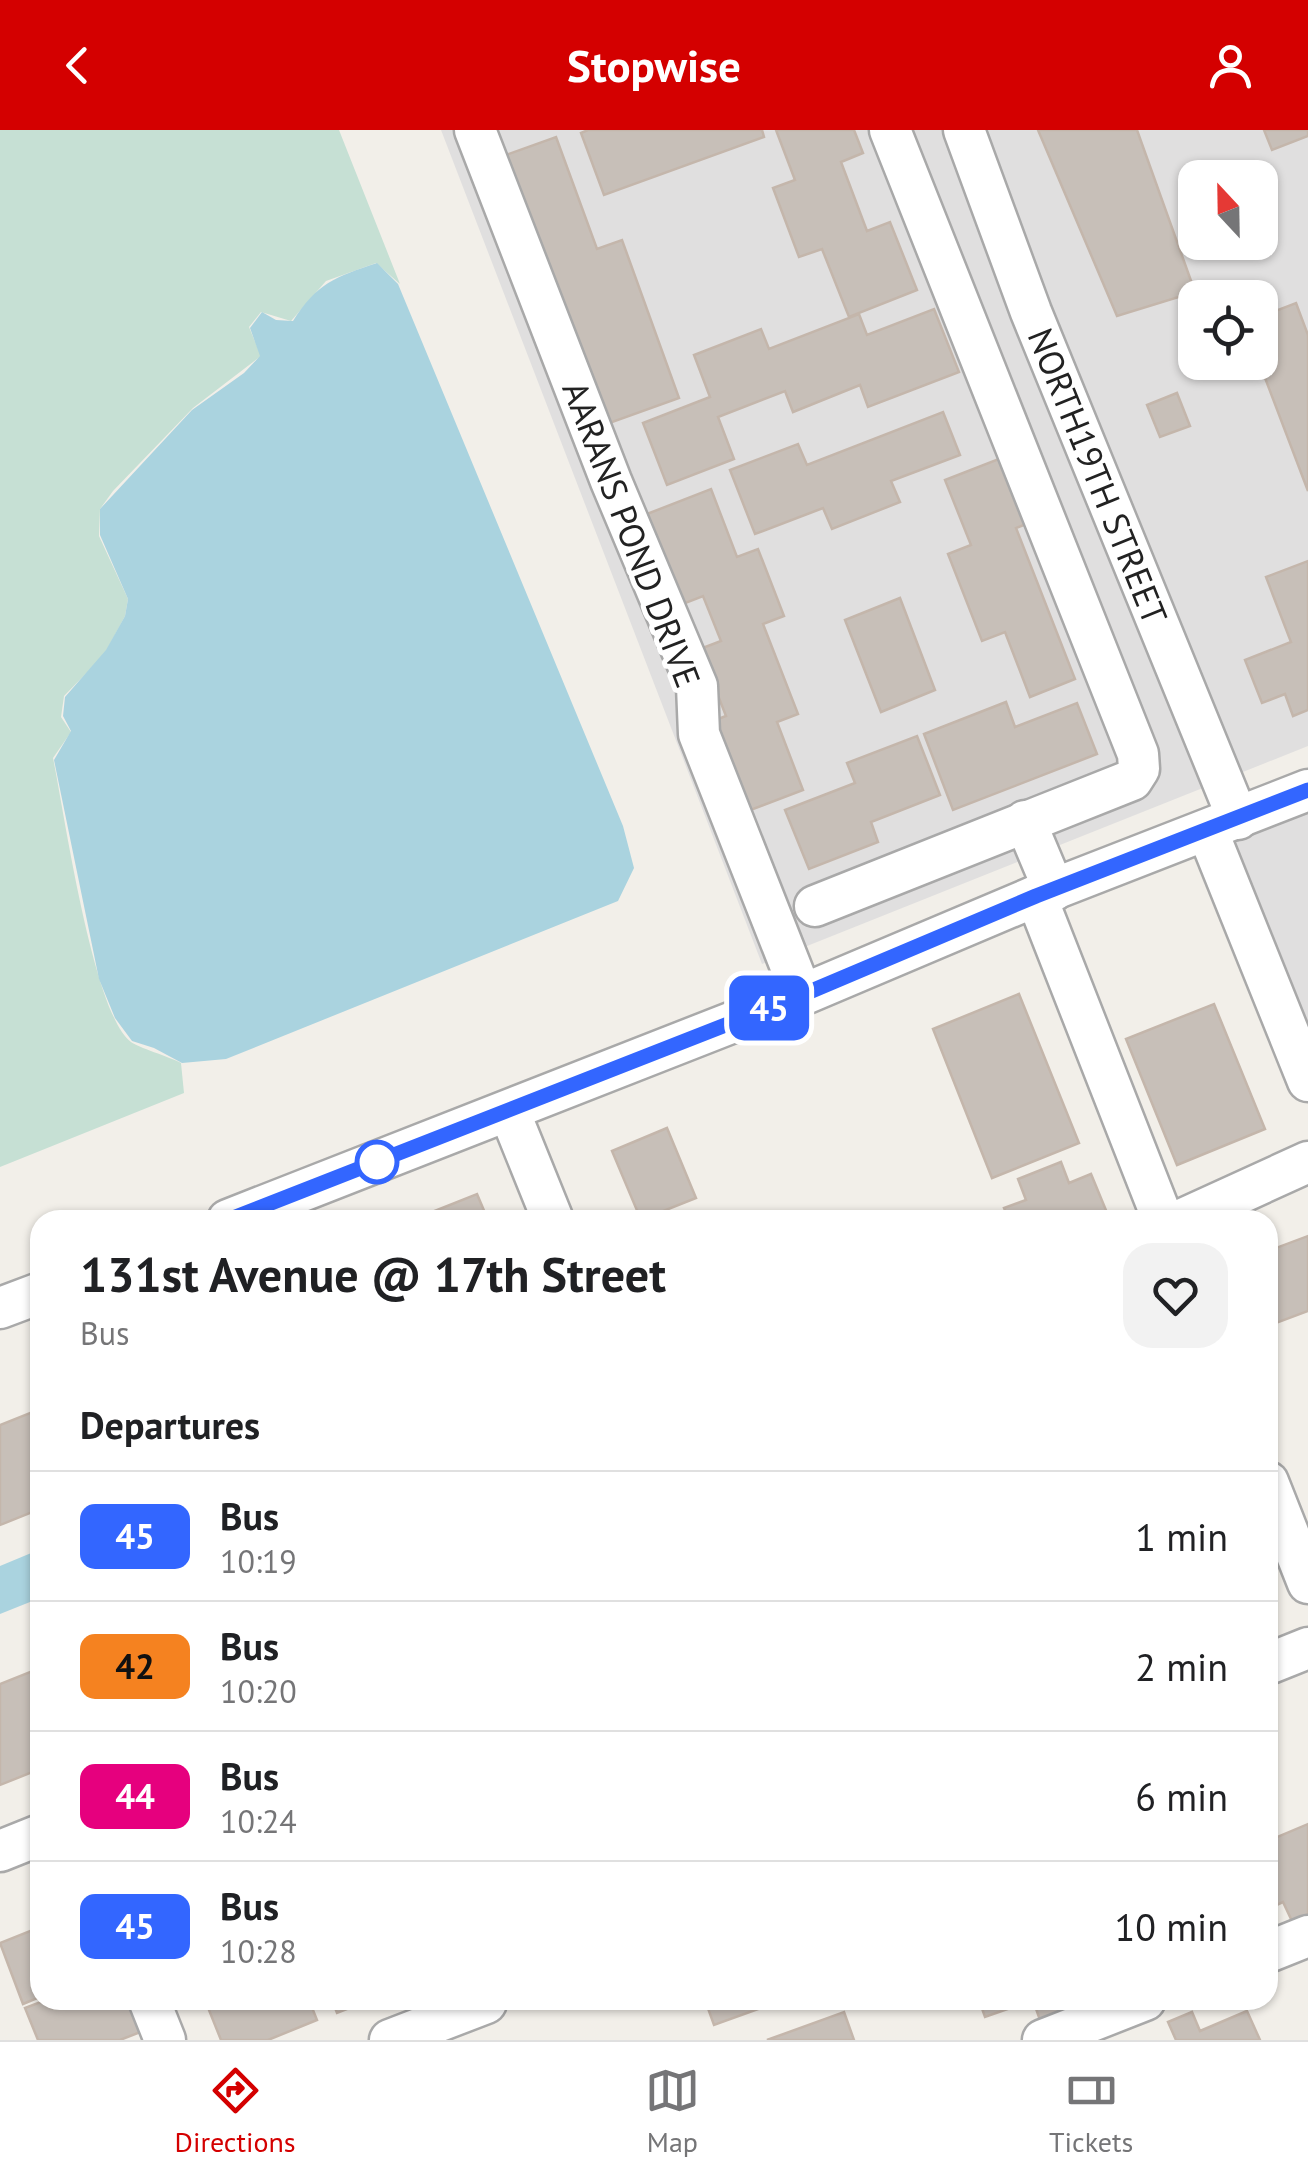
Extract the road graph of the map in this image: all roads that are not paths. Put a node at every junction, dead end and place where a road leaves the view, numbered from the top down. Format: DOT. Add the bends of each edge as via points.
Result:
graph roads {
  1 [pos="476,130"];
  2 [pos="890,130"];
  3 [pos="964,130"];
  4 [pos="1308,790"];
  5 [pos="1025,821"];
  6 [pos="1222,825"];
  7 [pos="1045,893"];
  8 [pos="815,906"];
  9 [pos="802,995"];
  10 [pos="1293,999"];
  11 [pos="1308,1081"];
  12 [pos="509,1111"];
  13 [pos="1308,1162"];
  14 [pos="305,1206"];
  15 [pos="549,1210"];
  16 [pos="1159,1210"];
  17 [pos="1203,1210"];
  18 [pos="30,1297"];
  19 [pos="0,1308"];
  20 [pos="1278,1507"];
  21 [pos="1308,1583"];
  22 [pos="1308,1648"];
  23 [pos="1278,1660"];
  24 [pos="30,1839"];
  25 [pos="0,1851"];
  26 [pos="1308,1936"];
  27 [pos="1278,1948"];
  28 [pos="153,2010"];
  29 [pos="468,2010"];
  30 [pos="1119,2010"];
  31 [pos="166,2040"];
  32 [pos="390,2040"];
  33 [pos="1043,2040"];
  1 -- 9 [label="street, AARANS POND DRIVE" via="697,686 698,734"];
  2 -- 5 [label="street" via="1138,754 1132,780"];
  3 -- 6 [label="street, NORTH19TH STREET"];
  4 -- 6 [label="street"];
  5 -- 7 [label="street"];
  5 -- 8 [label="street"];
  6 -- 7 [label="street"];
  6 -- 10 [label="street, NORTH19TH STREET"];
  7 -- 9 [label="street"];
  7 -- 16 [label="street" via="1067,978"];
  9 -- 12 [label="street"];
  10 -- 11 [label="street, NORTH19TH STREET"];
  12 -- 14 [label="street"];
  12 -- 15 [label="street"];
  13 -- 17 [label="street"];
  18 -- 19 [label="street"];
  20 -- 21 [label="street"];
  22 -- 23 [label="street"];
  24 -- 25 [label="street"];
  26 -- 27 [label="street"];
  28 -- 31 [label="street"];
  29 -- 32 [label="street"];
  30 -- 33 [label="street"];
}
